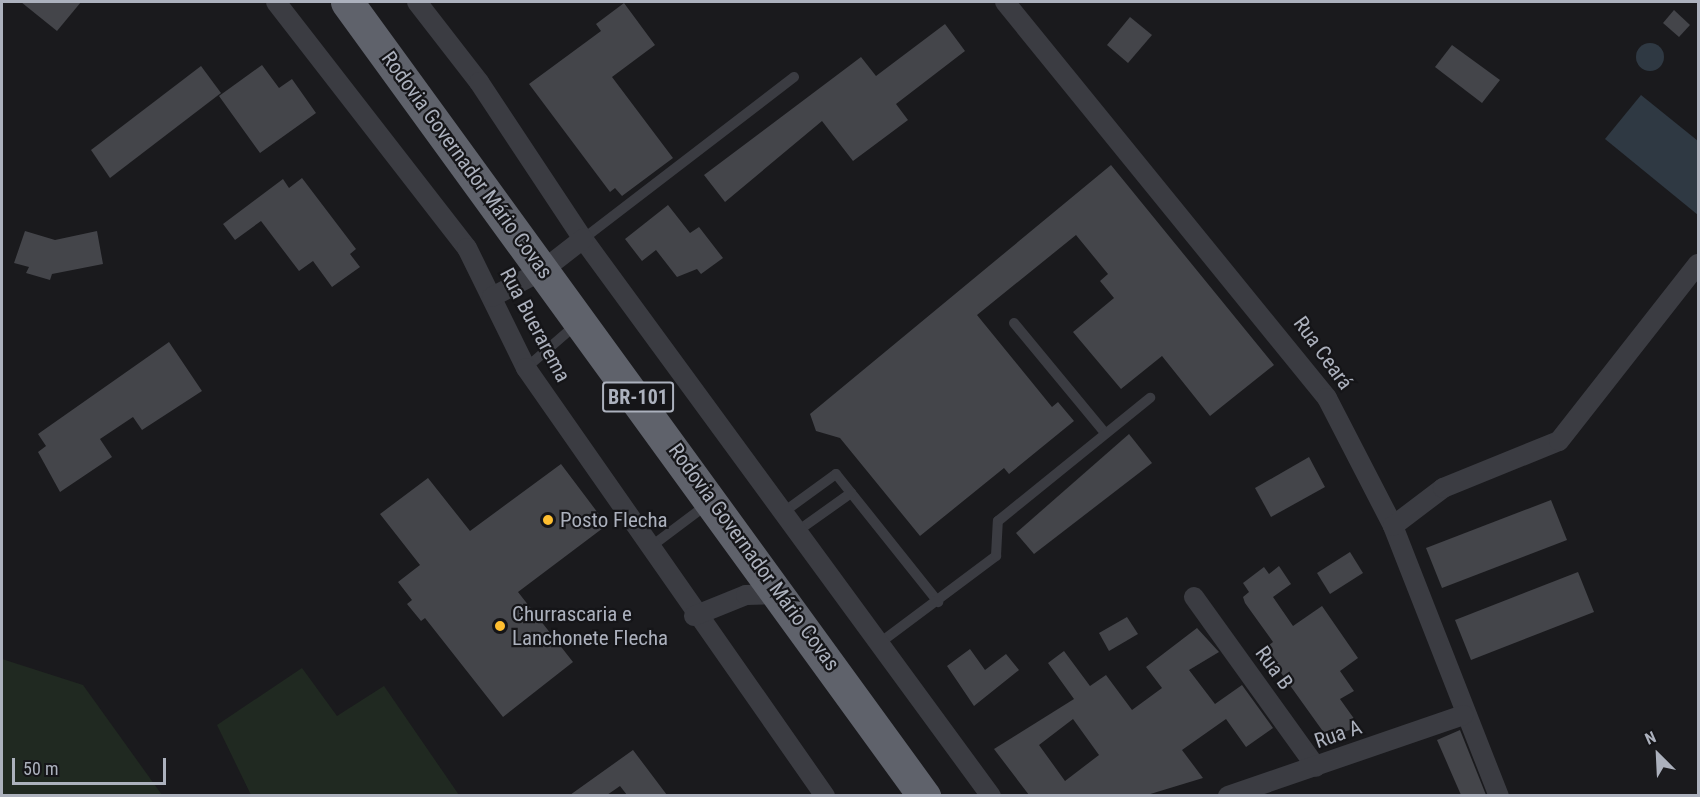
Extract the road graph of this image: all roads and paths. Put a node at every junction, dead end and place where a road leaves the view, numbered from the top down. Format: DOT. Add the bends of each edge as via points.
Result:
graph roads {
  1 [pos="276,2"];
  2 [pos="347,2"];
  3 [pos="417,2"];
  4 [pos="1005,2"];
  5 [pos="794,77"];
  6 [pos="583,239"];
  7 [pos="1698,264"];
  8 [pos="543,270"];
  9 [pos="492,297"];
  10 [pos="582,321"];
  11 [pos="1014,323"];
  12 [pos="526,368"];
  13 [pos="1150,398"];
  14 [pos="1105,433"];
  15 [pos="851,493"];
  16 [pos="712,500"];
  17 [pos="785,511"];
  18 [pos="1393,526"];
  19 [pos="799,530"];
  20 [pos="649,548"];
  21 [pos="778,594"];
  22 [pos="1194,597"];
  23 [pos="938,603"];
  24 [pos="694,616"];
  25 [pos="881,642"];
  26 [pos="1463,715"];
  27 [pos="1316,767"];
  28 [pos="825,795"];
  29 [pos="924,795"];
  30 [pos="992,795"];
  31 [pos="1228,795"];
  32 [pos="1499,795"];
  1 -- 9 [label="street, Rua Buerarema" via="468,248"];
  2 -- 8 [label="highway, Rodovia Governador Mário Covas / BR-101"];
  3 -- 6 [label="street" via="493,101"];
  4 -- 18 [label="street, Rua Ceará" via="1327,398"];
  5 -- 6 [label="lane"];
  6 -- 8 [label="street"];
  6 -- 17 [label="street"];
  7 -- 18 [label="street" via="1559,441 1443,488"];
  8 -- 9 [label="street"];
  8 -- 10 [label="highway, Rodovia Governador Mário Covas / BR-101"];
  9 -- 12 [label="street, Rua Buerarema"];
  10 -- 12 [label="lane"];
  10 -- 16 [label="highway, Rodovia Governador Mário Covas / BR-101"];
  11 -- 14 [label="lane"];
  12 -- 20 [label="street, Rua Buerarema"];
  13 -- 14 [label="lane"];
  14 -- 23 [label="lane" via="998,521 996,556"];
  15 -- 17 [label="lane" via="836,474"];
  15 -- 19 [label="lane"];
  15 -- 23 [label="lane"];
  16 -- 20 [label="lane"];
  16 -- 21 [label="highway, Rodovia Governador Mário Covas / BR-101"];
  17 -- 19 [label="street"];
  18 -- 26 [label="street, Rua Ceará"];
  19 -- 25 [label="street"];
  20 -- 24 [label="street, Rua Buerarema"];
  21 -- 24 [label="street" via="746,595"];
  21 -- 29 [label="highway, Rodovia Governador Mário Covas / BR-101"];
  22 -- 27 [label="street, Rua B"];
  23 -- 25 [label="lane"];
  24 -- 28 [label="street, Rua Buerarema"];
  25 -- 30 [label="street"];
  26 -- 27 [label="street, Rua A"];
  26 -- 32 [label="street, Rua Ceará"];
  27 -- 31 [label="street, Rua A"];
}
